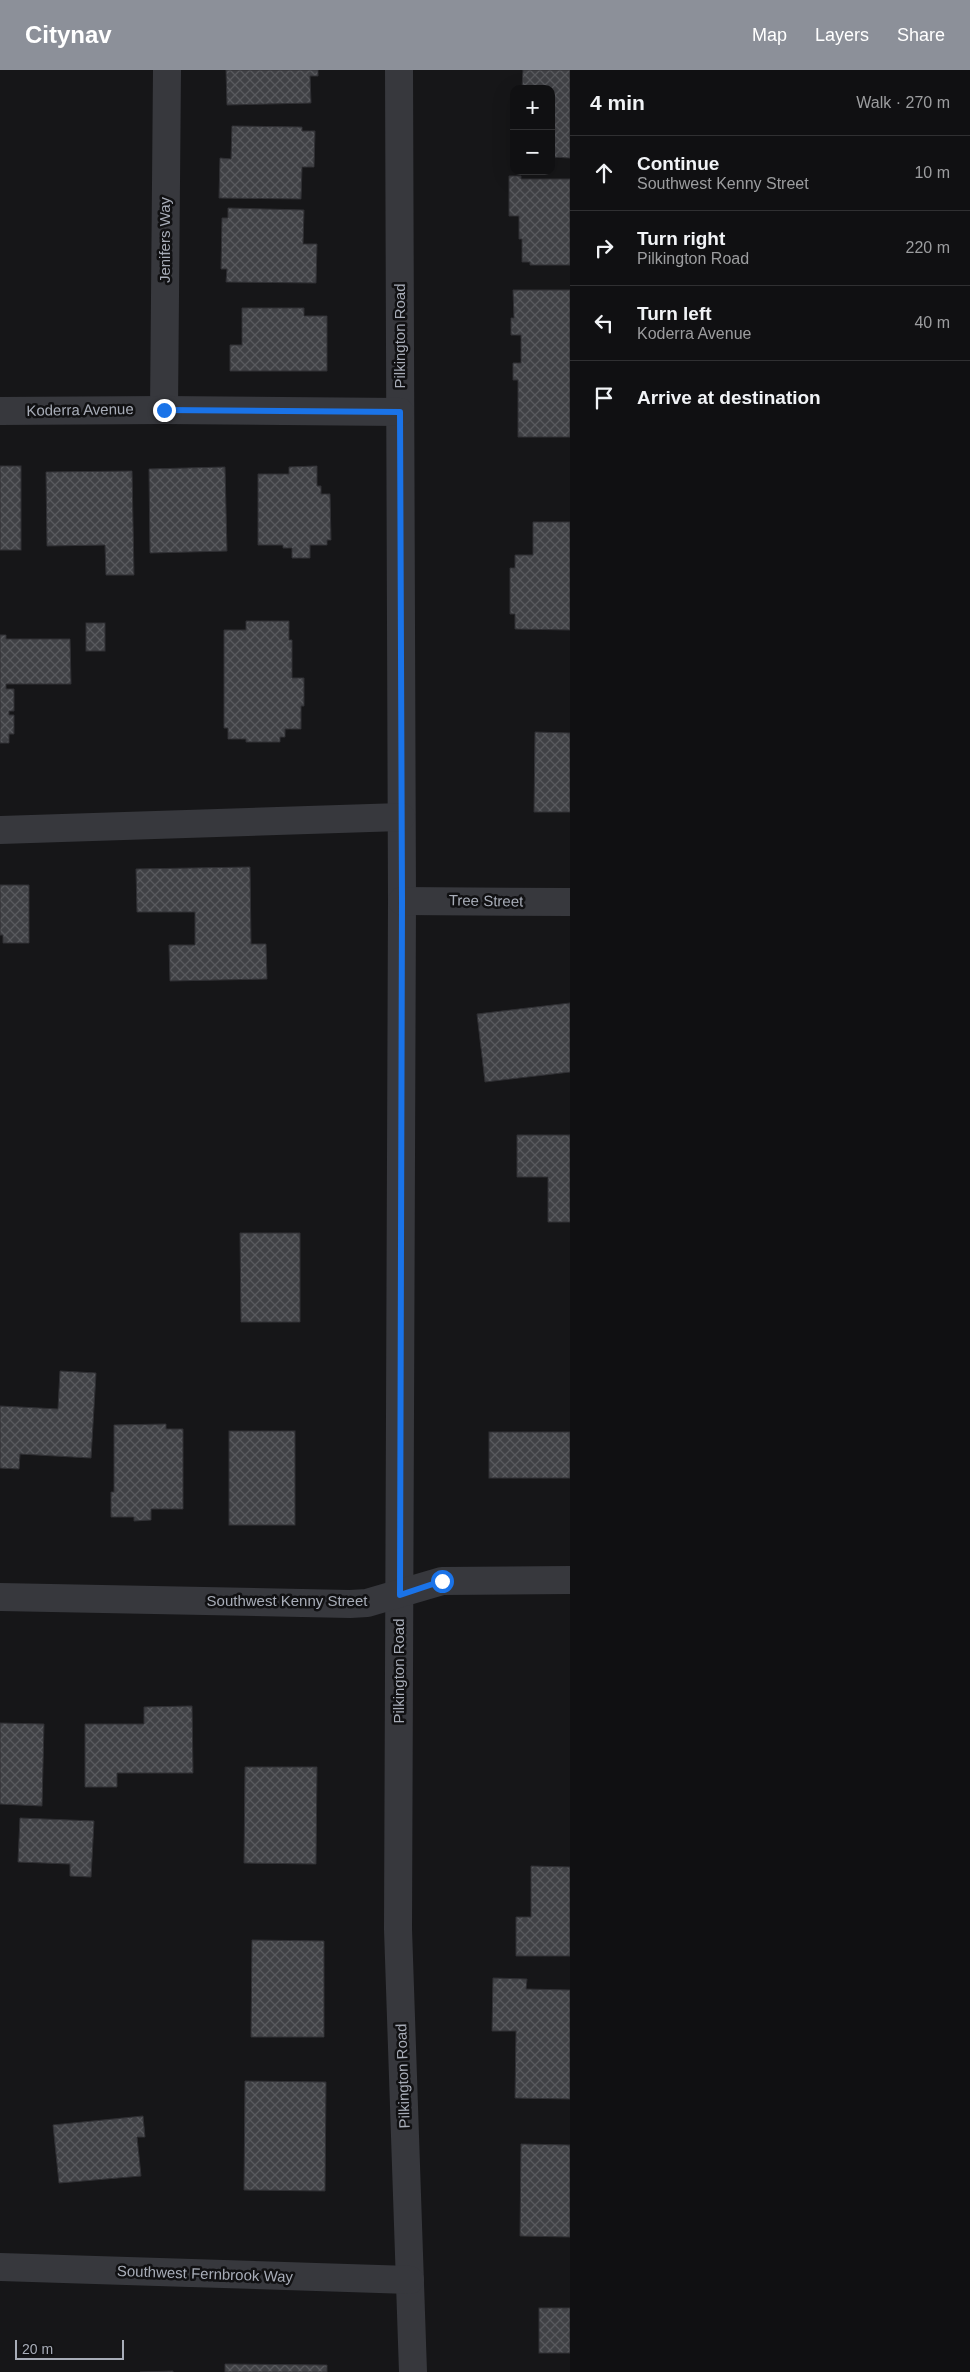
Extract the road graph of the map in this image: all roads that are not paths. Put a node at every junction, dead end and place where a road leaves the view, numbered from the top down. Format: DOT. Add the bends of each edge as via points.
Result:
graph roads {
  1 [pos="167,70"];
  2 [pos="399,70"];
  3 [pos="164,410"];
  4 [pos="0,411"];
  5 [pos="400,412"];
  6 [pos="401,817"];
  7 [pos="0,830"];
  8 [pos="402,901"];
  9 [pos="570,902"];
  10 [pos="570,1580"];
  11 [pos="400,1595"];
  12 [pos="0,1597"];
  13 [pos="0,2267"];
  14 [pos="410,2280"];
  15 [pos="413,2372"];
  1 -- 3 [label="street, Jenifers Way"];
  2 -- 5 [label="street, Pilkington Road"];
  3 -- 4 [label="street, Koderra Avenue"];
  3 -- 5 [label="street, Koderra Avenue"];
  5 -- 6 [label="street, Pilkington Road"];
  6 -- 7 [label="street"];
  6 -- 8 [label="street, Pilkington Road"];
  8 -- 9 [label="street, Tree Street"];
  8 -- 11 [label="street, Pilkington Road"];
  10 -- 11 [label="street, Southwest Kenny Street" via="442,1581"];
  11 -- 12 [label="street, Southwest Kenny Street" via="350,1604"];
  11 -- 14 [label="street, Pilkington Road" via="398,1929"];
  13 -- 14 [label="street, Southwest Fernbrook Way"];
  14 -- 15 [label="street, Pilkington Road"];
}
